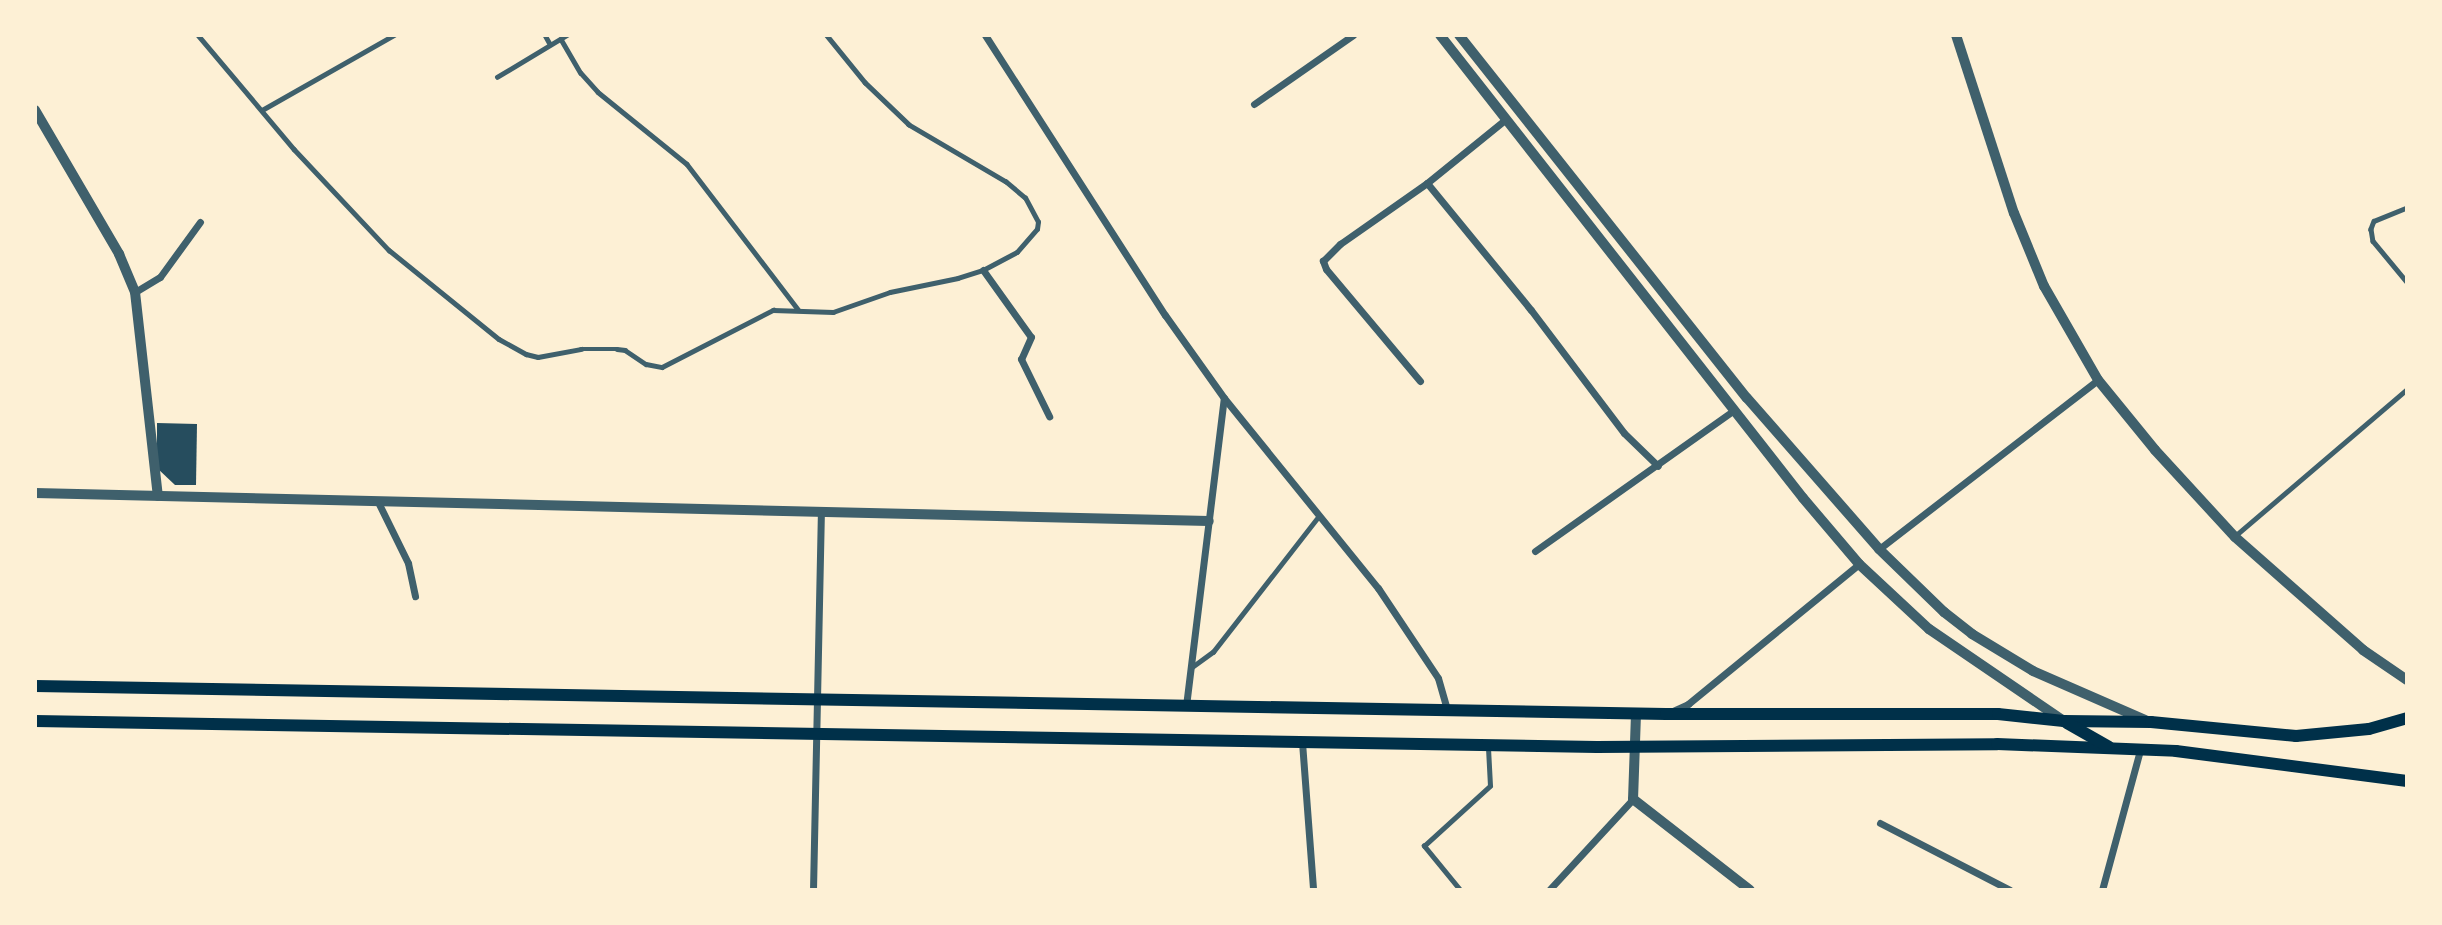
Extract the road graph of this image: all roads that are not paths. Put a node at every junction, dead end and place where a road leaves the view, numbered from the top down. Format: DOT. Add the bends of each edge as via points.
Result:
graph roads {
  1 [pos="198,35"];
  2 [pos="394,35"];
  3 [pos="545,35"];
  4 [pos="568,35"];
  5 [pos="826,35"];
  6 [pos="985,35"];
  7 [pos="1353,35"];
  8 [pos="1440,35"];
  9 [pos="1459,35"];
  10 [pos="1956,35"];
  11 [pos="561,39"];
  12 [pos="550,44"];
  13 [pos="497,77"];
  14 [pos="1254,104"];
  15 [pos="1517,109"];
  16 [pos="35,110"];
  17 [pos="261,110"];
  18 [pos="1506,119"];
  19 [pos="1427,184"];
  20 [pos="2407,208"];
  21 [pos="200,222"];
  22 [pos="983,270"];
  23 [pos="2407,282"];
  24 [pos="135,292"];
  25 [pos="798,310"];
  26 [pos="2098,380"];
  27 [pos="1420,381"];
  28 [pos="2407,389"];
  29 [pos="1224,398"];
  30 [pos="1734,410"];
  31 [pos="1049,416"];
  32 [pos="1658,466"];
  33 [pos="35,494"];
  34 [pos="158,496"];
  35 [pos="378,502"];
  36 [pos="821,512"];
  37 [pos="1319,516"];
  38 [pos="1209,521"];
  39 [pos="2235,537"];
  40 [pos="1879,549"];
  41 [pos="1535,551"];
  42 [pos="1858,564"];
  43 [pos="415,596"];
  44 [pos="1191,667"];
  45 [pos="2407,680"];
  46 [pos="35,687"];
  47 [pos="817,698"];
  48 [pos="1186,706"];
  49 [pos="1447,709"];
  50 [pos="1636,713"];
  51 [pos="1666,714"];
  52 [pos="2407,718"];
  53 [pos="35,721"];
  54 [pos="2064,721"];
  55 [pos="2151,722"];
  56 [pos="817,736"];
  57 [pos="1302,743"];
  58 [pos="1488,746"];
  59 [pos="1635,747"];
  60 [pos="2112,749"];
  61 [pos="2140,750"];
  62 [pos="2407,781"];
  63 [pos="1633,799"];
  64 [pos="1880,823"];
  65 [pos="813,890"];
  66 [pos="1313,890"];
  67 [pos="1460,890"];
  68 [pos="1549,890"];
  69 [pos="1751,890"];
  70 [pos="2010,890"];
  71 [pos="2102,890"];
  1 -- 17 [label="lane"];
  2 -- 17 [label="lane"];
  3 -- 12 [label="lane"];
  4 -- 11 [label="lane"];
  5 -- 22 [label="lane" via="865,83 909,125 1025,198 1037,229 1027,243"];
  6 -- 29 [label="street" via="1165,315"];
  7 -- 14 [label="street"];
  8 -- 18 [label="street"];
  9 -- 15 [label="street"];
  10 -- 26 [label="street" via="2014,213 2044,286"];
  11 -- 12 [label="lane"];
  11 -- 25 [label="lane" via="598,92 687,164"];
  12 -- 13 [label="lane"];
  15 -- 18 [label="street"];
  15 -- 40 [label="street" via="1747,398"];
  16 -- 24 [label="street" via="124,264"];
  17 -- 25 [label="lane" via="389,250 499,339 526,354 538,357 581,349 617,349 662,367 762,314"];
  18 -- 19 [label="street"];
  18 -- 30 [label="street"];
  19 -- 27 [label="street" via="1340,244 1323,261"];
  19 -- 32 [label="street" via="1624,433"];
  20 -- 23 [label="lane" via="2374,220 2371,229 2373,242"];
  21 -- 24 [label="street" via="160,276"];
  22 -- 25 [label="lane" via="890,292 833,312"];
  22 -- 31 [label="street" via="1031,337 1021,359"];
  24 -- 34 [label="street"];
  26 -- 39 [label="street"];
  26 -- 40 [label="street"];
  28 -- 39 [label="lane"];
  29 -- 37 [label="street"];
  29 -- 38 [label="street"];
  30 -- 32 [label="street"];
  30 -- 42 [label="street"];
  32 -- 41 [label="street"];
  33 -- 34 [label="street"];
  34 -- 35 [label="street"];
  35 -- 36 [label="street"];
  35 -- 43 [label="street" via="408,563"];
  36 -- 38 [label="street"];
  36 -- 47 [label="street"];
  37 -- 44 [label="lane" via="1220,644"];
  37 -- 49 [label="street" via="1378,588 1438,678"];
  38 -- 44 [label="street"];
  39 -- 45 [label="street" via="2363,650"];
  40 -- 55 [label="street" via="1972,634 2033,671"];
  42 -- 51 [label="street" via="1688,704"];
  42 -- 54 [label="street" via="1929,629"];
  44 -- 48 [label="street"];
  46 -- 47 [label="main road"];
  47 -- 48 [label="main road"];
  47 -- 56 [label="street"];
  48 -- 49 [label="main road"];
  49 -- 50 [label="main road"];
  50 -- 51 [label="main road"];
  50 -- 59 [label="street"];
  51 -- 54 [label="main road" via="1998,714"];
  52 -- 55 [label="main road" via="2357,731 2296,736"];
  53 -- 56 [label="main road"];
  54 -- 55 [label="main road"];
  54 -- 60 [label="main road"];
  56 -- 57 [label="main road"];
  56 -- 65 [label="street"];
  57 -- 58 [label="main road"];
  57 -- 66 [label="street"];
  58 -- 59 [label="main road"];
  58 -- 67 [label="lane" via="1490,786 1424,846"];
  59 -- 60 [label="main road" via="1997,744"];
  59 -- 63 [label="street"];
  60 -- 61 [label="main road"];
  61 -- 62 [label="main road"];
  61 -- 71 [label="street"];
  63 -- 68 [label="street"];
  63 -- 69 [label="street"];
  64 -- 70 [label="street"];
}
